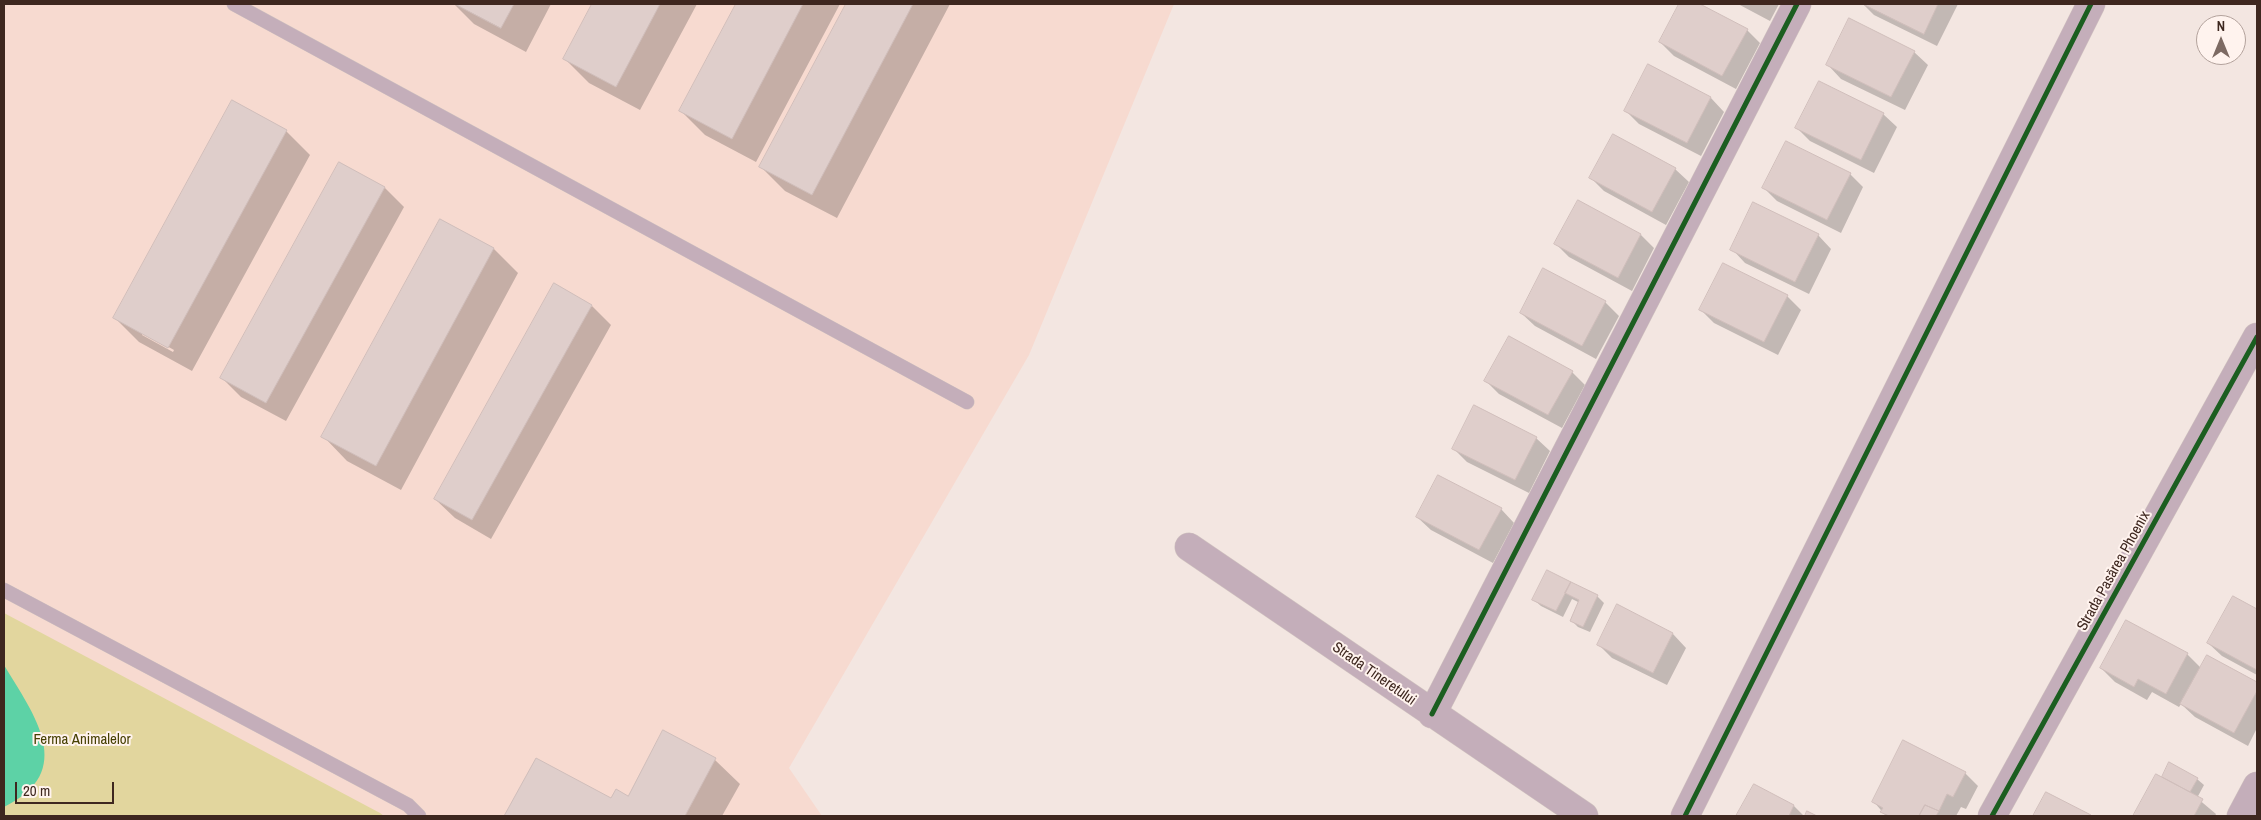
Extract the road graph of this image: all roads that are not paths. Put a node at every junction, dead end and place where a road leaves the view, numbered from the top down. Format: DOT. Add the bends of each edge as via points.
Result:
graph roads {
  1 [pos="234,4"];
  2 [pos="1797,4"];
  3 [pos="2091,4"];
  4 [pos="2257,337"];
  5 [pos="967,402"];
  6 [pos="1189,547"];
  7 [pos="4,590"];
  8 [pos="1432,714"];
  9 [pos="2257,786"];
  10 [pos="419,816"];
  11 [pos="1584,816"];
  12 [pos="1685,816"];
  13 [pos="1992,816"];
  14 [pos="2241,816"];
  1 -- 5 [label="lane"];
  2 -- 8 [label="street"];
  3 -- 12 [label="street"];
  4 -- 13 [label="street, Strada Pasărea Phoenix"];
  6 -- 8 [label="street, Strada Tineretului"];
  7 -- 10 [label="lane" via="408,805"];
  8 -- 11 [label="street, Strada Tineretului"];
  9 -- 14 [label="street"];
}
